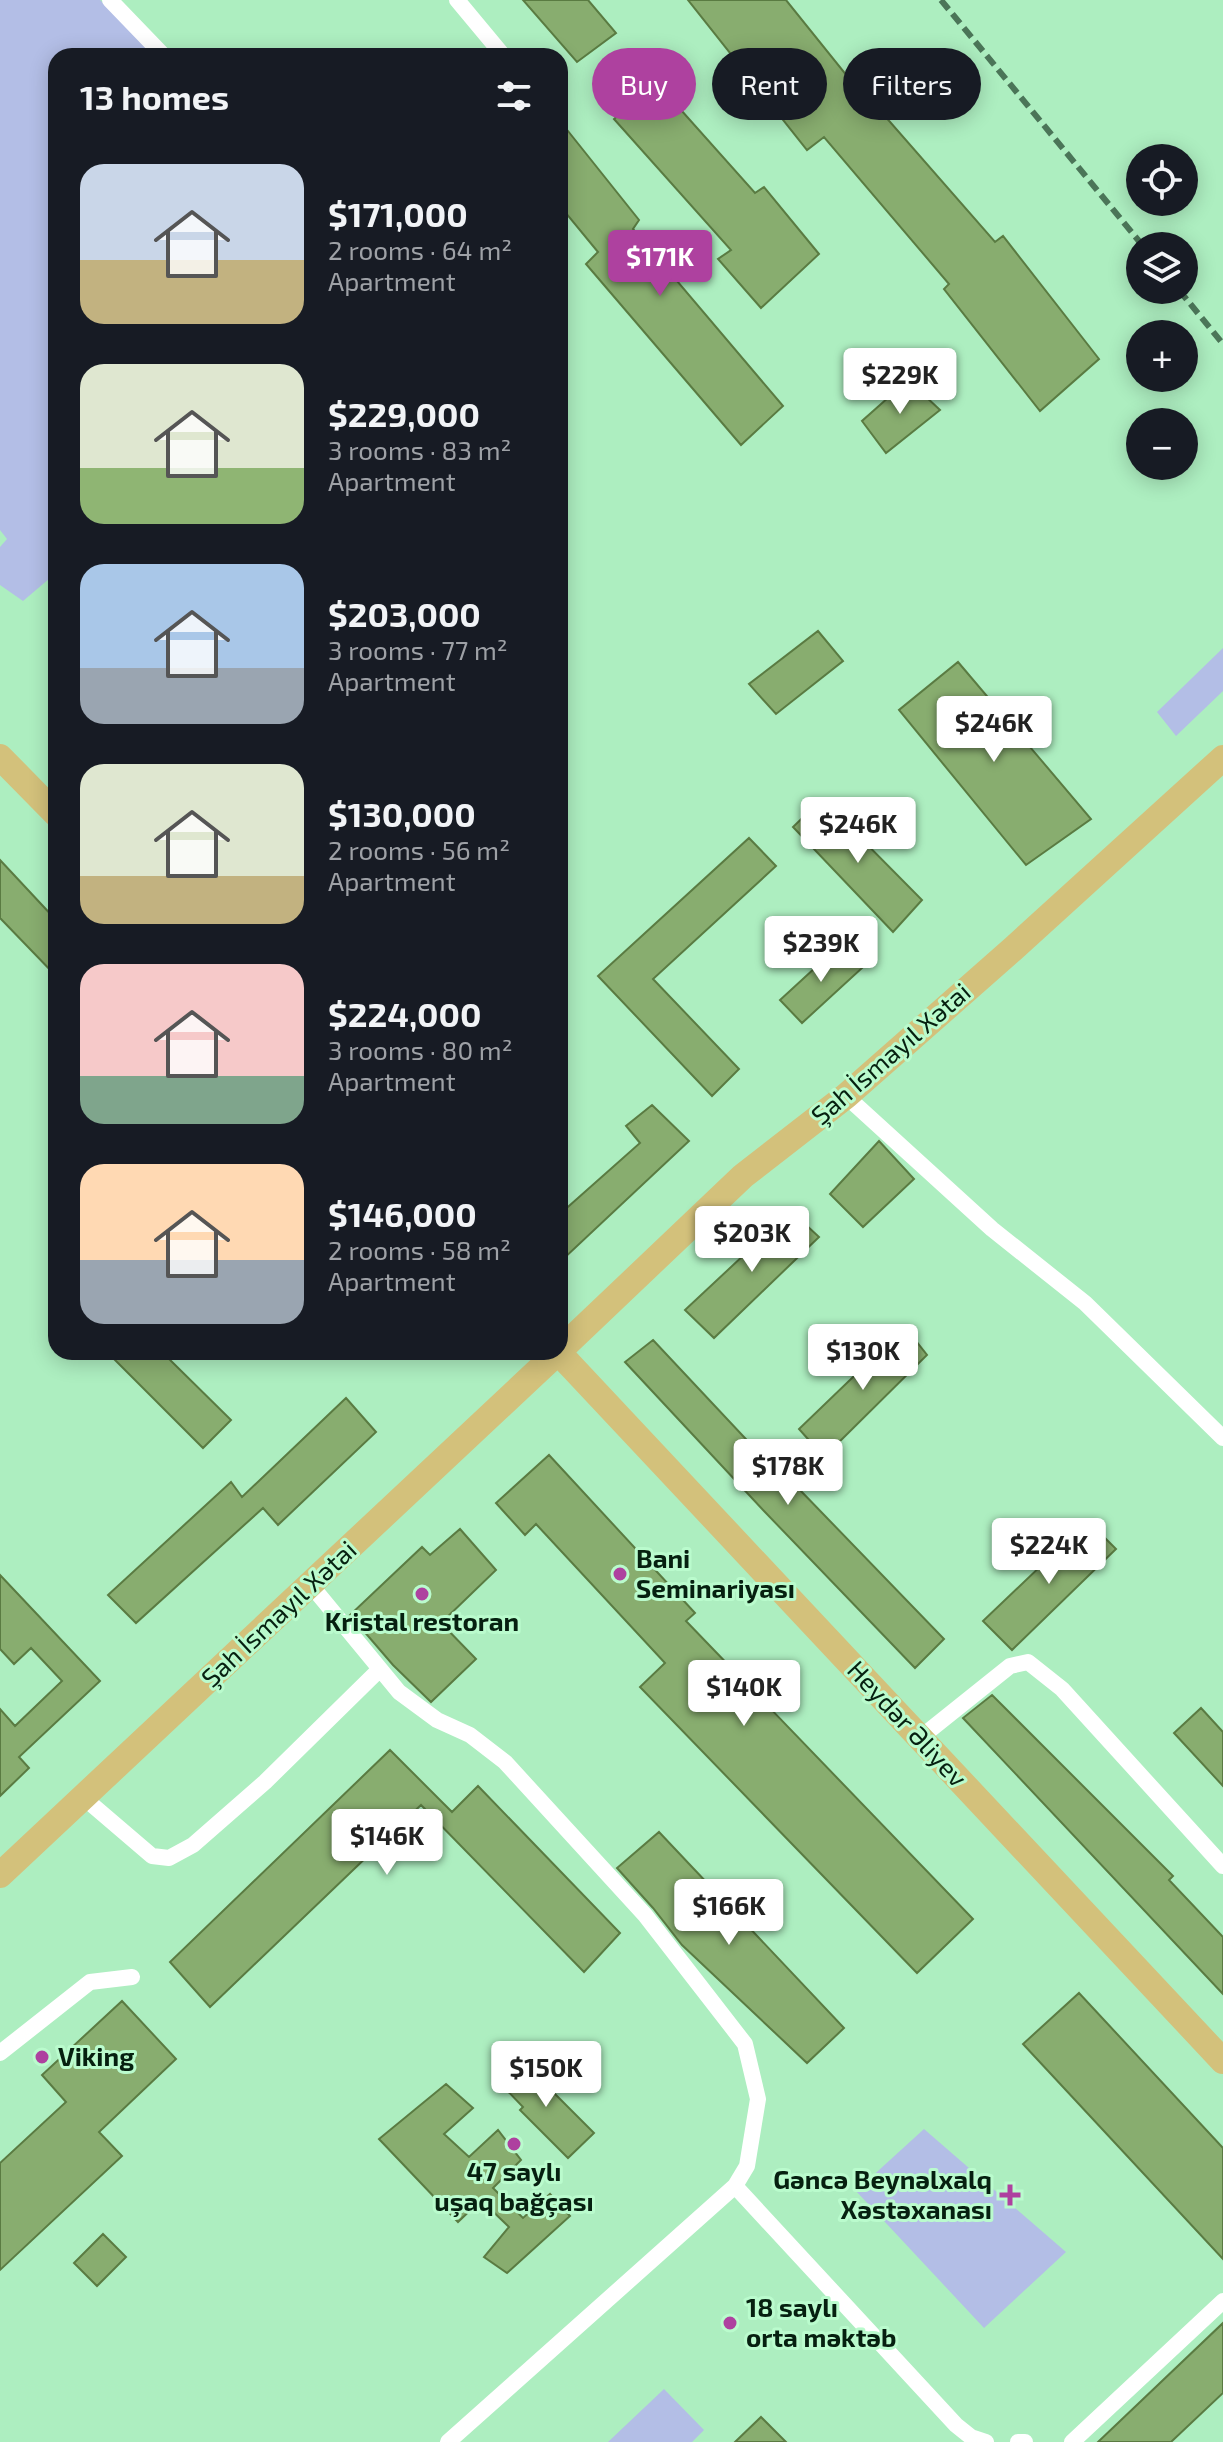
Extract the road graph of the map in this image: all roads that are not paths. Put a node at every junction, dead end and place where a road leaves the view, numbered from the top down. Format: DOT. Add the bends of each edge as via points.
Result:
graph roads {
  1 [pos="110,0"];
  2 [pos="457,0"];
  3 [pos="156,48"];
  4 [pos="497,48"];
  5 [pos="0,757"];
  6 [pos="1223,758"];
  7 [pos="48,806"];
  8 [pos="846,1096"];
  9 [pos="568,1342"];
  10 [pos="549,1360"];
  11 [pos="567,1360"];
  12 [pos="1223,1438"];
  13 [pos="310,1584"];
  14 [pos="379,1670"];
  15 [pos="920,1738"];
  16 [pos="83,1797"];
  17 [pos="1223,1866"];
  18 [pos="0,1875"];
  19 [pos="132,1977"];
  20 [pos="0,2053"];
  21 [pos="1223,2061"];
  22 [pos="735,2186"];
  23 [pos="1223,2301"];
  24 [pos="448,2442"];
  25 [pos="986,2442"];
  26 [pos="1018,2442"];
  27 [pos="1025,2442"];
  28 [pos="1072,2442"];
  1 -- 3 [label="street"];
  2 -- 4 [label="street"];
  5 -- 7 [label="main road"];
  6 -- 8 [label="main road, Şah İsmayıl Xətai"];
  8 -- 9 [label="main road, Şah İsmayıl Xətai" via="743,1176"];
  8 -- 12 [label="street" via="992,1229 1085,1303"];
  10 -- 13 [label="main road, Şah İsmayıl Xətai"];
  11 -- 15 [label="main road, Heydər Əliyev"];
  13 -- 14 [label="street"];
  13 -- 16 [label="main road, Şah İsmayıl Xətai"];
  14 -- 16 [label="street" via="265,1782 193,1845 169,1858 152,1856"];
  14 -- 22 [label="street" via="437,1720 470,1735 505,1762 645,1915 745,2044 758,2099 747,2166"];
  15 -- 17 [label="street" via="1010,1666 1028,1662 1062,1689"];
  15 -- 21 [label="main road, Heydər Əliyev"];
  16 -- 18 [label="main road, Şah İsmayıl Xətai"];
  19 -- 20 [label="street" via="90,1982"];
  22 -- 24 [label="street"];
  22 -- 25 [label="street" via="956,2425"];
  23 -- 28 [label="street"];
  26 -- 27 [label="street"];
}
